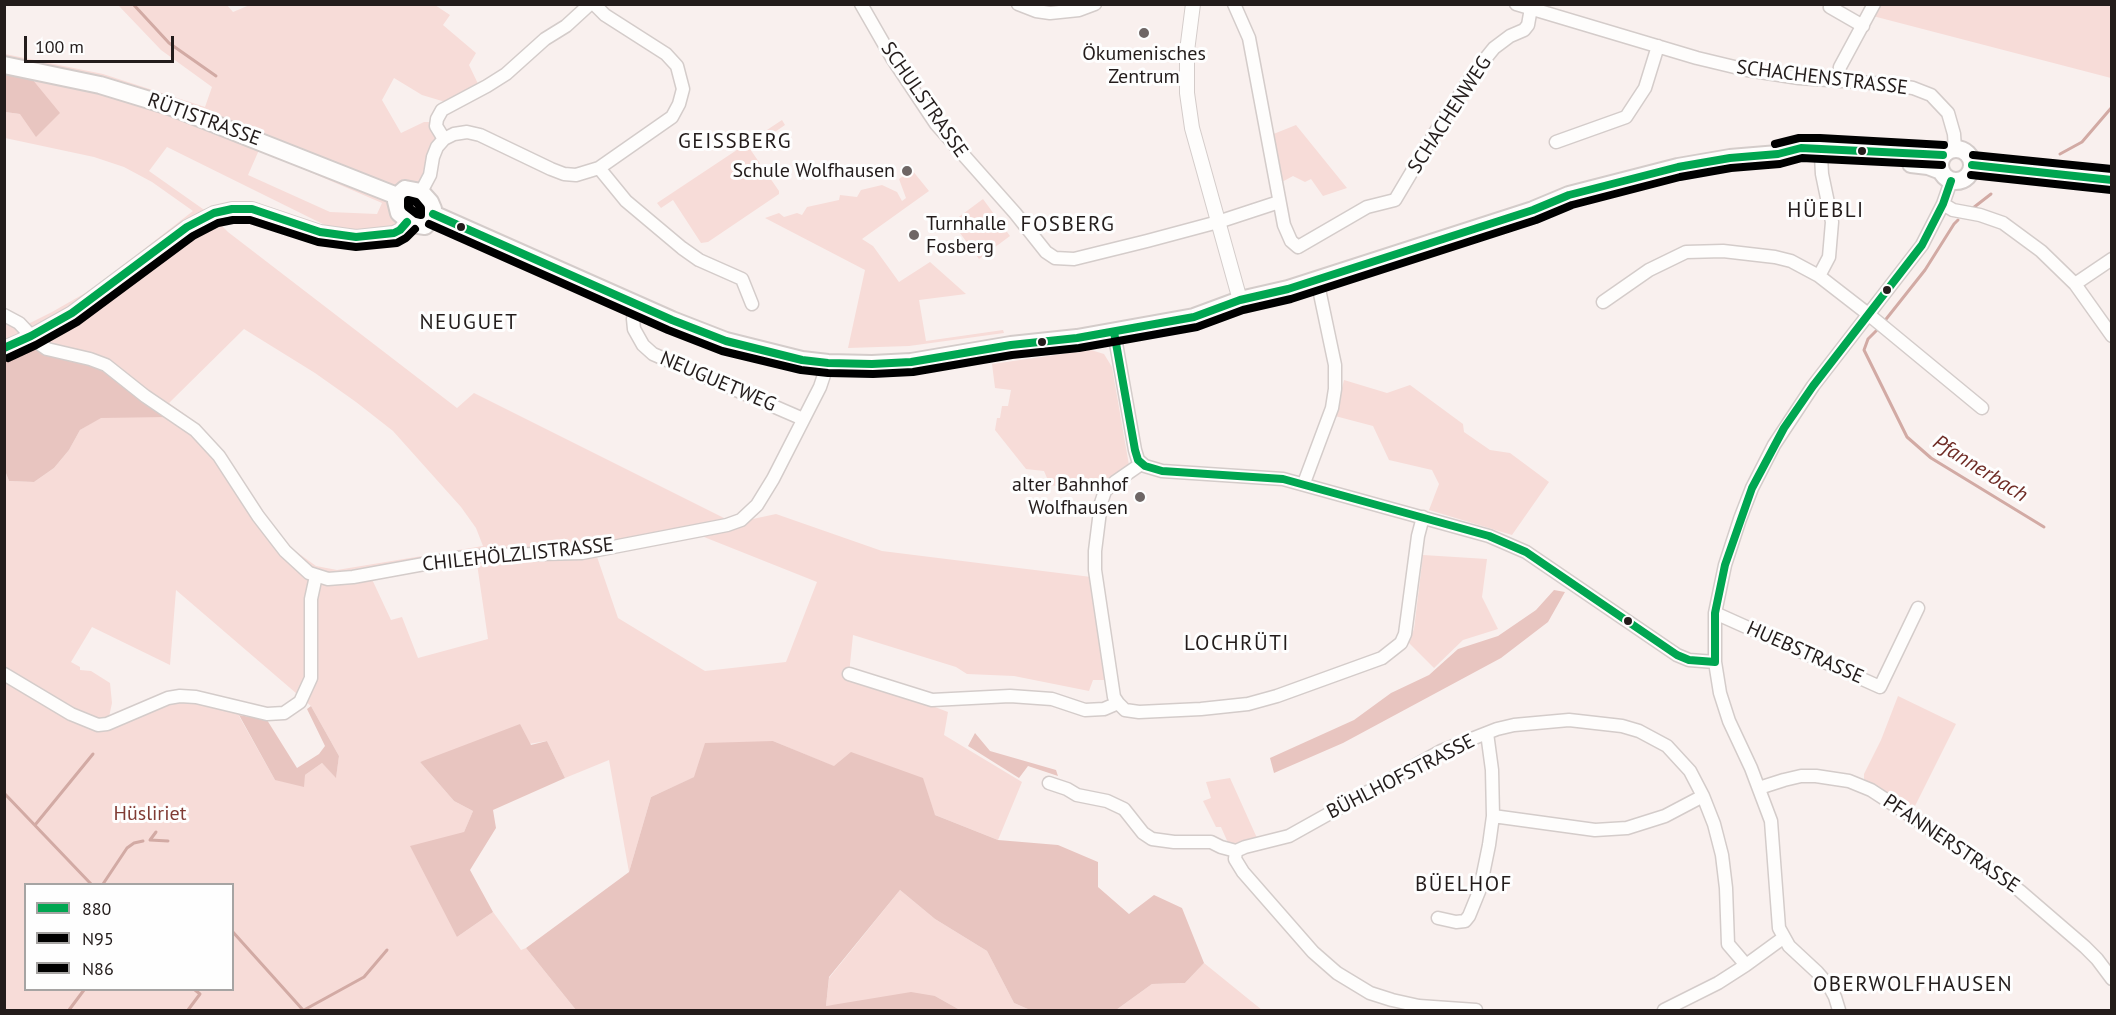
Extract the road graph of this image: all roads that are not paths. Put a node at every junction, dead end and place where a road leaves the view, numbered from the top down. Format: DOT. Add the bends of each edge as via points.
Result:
graph roads {
  1 [pos="592,4"];
  2 [pos="861,4"];
  3 [pos="1018,4"];
  4 [pos="1095,4"];
  5 [pos="1193,4"];
  6 [pos="1234,4"];
  7 [pos="1516,4"];
  8 [pos="1874,4"];
  9 [pos="1831,6"];
  10 [pos="1531,9"];
  11 [pos="1863,26"];
  12 [pos="1658,46"];
  13 [pos="4,65"];
  14 [pos="1838,81"];
  15 [pos="444,139"];
  16 [pos="1556,142"];
  17 [pos="1778,154"];
  18 [pos="1821,156"];
  19 [pos="1947,164"];
  20 [pos="1972,165"];
  21 [pos="599,168"];
  22 [pos="2112,180"];
  23 [pos="421,192"];
  24 [pos="397,196"];
  25 [pos="1279,202"];
  26 [pos="1948,207"];
  27 [pos="433,214"];
  28 [pos="407,222"];
  29 [pos="1218,222"];
  30 [pos="2112,259"];
  31 [pos="1819,276"];
  32 [pos="1315,280"];
  33 [pos="2075,284"];
  34 [pos="1240,300"];
  35 [pos="1603,302"];
  36 [pos="752,304"];
  37 [pos="637,305"];
  38 [pos="4,315"];
  39 [pos="1876,320"];
  40 [pos="2110,331"];
  41 [pos="1114,332"];
  42 [pos="31,336"];
  43 [pos="4,348"];
  44 [pos="828,363"];
  45 [pos="1982,408"];
  46 [pos="803,419"];
  47 [pos="1142,464"];
  48 [pos="1304,483"];
  49 [pos="1423,517"];
  50 [pos="316,576"];
  51 [pos="1918,608"];
  52 [pos="1715,613"];
  53 [pos="1715,662"];
  54 [pos="4,674"];
  55 [pos="849,674"];
  56 [pos="1118,704"];
  57 [pos="1487,733"];
  58 [pos="1049,783"];
  59 [pos="1759,788"];
  60 [pos="1703,796"];
  61 [pos="1492,816"];
  62 [pos="1236,851"];
  63 [pos="1438,918"];
  64 [pos="1783,938"];
  65 [pos="1746,965"];
  66 [pos="2112,979"];
  67 [pos="1476,1011"];
  68 [pos="1664,1011"];
  69 [pos="1839,1011"];
  1 -- 15 [label="street" via="506,74 442,110 436,126"];
  1 -- 21 [label="street" via="666,54 676,66 683,89 672,117"];
  2 -- 29 [label="street, SCHULSTRASSE" via="936,124 1051,256 1074,259"];
  3 -- 4 [label="street" via="1050,13"];
  5 -- 29 [label="street" via="1187,93 1192,128"];
  6 -- 25 [label="street" via="1248,38"];
  7 -- 10 [label="street, SCHACHENSTRASSE"];
  8 -- 11 [label="street"];
  9 -- 11 [label="street"];
  10 -- 12 [label="street, SCHACHENSTRASSE"];
  10 -- 25 [label="street, SCHACHENWEG" via="1524,30 1494,48 1477,69 1395,200 1367,207 1298,247 1284,225"];
  11 -- 14 [label="street" via="1840,67"];
  12 -- 14 [label="street, SCHACHENSTRASSE" via="1747,70"];
  12 -- 16 [label="street" via="1645,88 1626,117"];
  13 -- 24 [label="main road, RÜTISTRASSE" via="100,85 161,103"];
  14 -- 19 [label="street, SCHACHENSTRASSE" via="1887,84 1931,95 1948,113 1954,134"];
  15 -- 21 [label="street" via="461,132 474,134 570,175"];
  15 -- 23 [label="street" via="435,152"];
  17 -- 18 [label="main road"];
  17 -- 19 [label="main road" via="1820,148"];
  17 -- 32 [label="main road" via="1678,166 1569,195"];
  18 -- 19 [label="main road" via="1928,166"];
  18 -- 31 [label="street" via="1832,222 1829,257"];
  19 -- 20 [label="main road" via="1965,152"];
  19 -- 20 [label="main road" via="1956,182 1969,175"];
  19 -- 26 [label="street"];
  20 -- 22 [label="main road"];
  21 -- 36 [label="street" via="626,201 682,248 742,279"];
  23 -- 24 [label="main road" via="405,189"];
  23 -- 27 [label="main road" via="430,202"];
  24 -- 28 [label="main road" via="397,208"];
  25 -- 29 [label="street, SCHULSTRASSE"];
  26 -- 33 [label="street" via="1993,219 2013,229"];
  26 -- 39 [label="street"];
  27 -- 28 [label="main road" via="425,226"];
  27 -- 37 [label="main road"];
  28 -- 42 [label="street" via="394,234 356,237 320,232 252,209 214,213 187,227 81,307"];
  29 -- 34 [label="street"];
  30 -- 33 [label="street"];
  31 -- 35 [label="street" via="1775,257 1723,251 1686,252 1648,270"];
  31 -- 39 [label="street"];
  32 -- 34 [label="main road"];
  32 -- 48 [label="street" via="1335,365 1335,389 1332,408"];
  33 -- 40 [label="street"];
  34 -- 41 [label="main road" via="1194,317"];
  37 -- 44 [label="main road" via="735,344"];
  37 -- 46 [label="street, NEUGUETWEG" via="634,329 653,354"];
  38 -- 42 [label="street"];
  39 -- 45 [label="street"];
  39 -- 52 [label="street" via="1813,386 1784,428 1752,488 1725,565"];
  41 -- 44 [label="main road" via="913,361"];
  41 -- 47 [label="street" via="1135,450"];
  42 -- 43 [label="street"];
  42 -- 50 [label="street" via="50,350 106,365 195,429 219,456 277,542"];
  44 -- 46 [label="street, CHILEHÖLZLISTRASSE"];
  46 -- 50 [label="street, CHILEHÖLZLISTRASSE" via="764,494 751,512 734,523 582,553 476,556 353,577"];
  47 -- 48 [label="street" via="1162,471 1260,476"];
  47 -- 56 [label="street" via="1105,491 1097,531 1095,570"];
  48 -- 49 [label="street"];
  49 -- 53 [label="street" via="1518,548 1677,656"];
  49 -- 56 [label="street" via="1405,634 1394,651 1248,704 1139,712 1125,710"];
  50 -- 54 [label="street" via="311,599 311,678 300,702 284,713 267,714 180,696 98,725 71,714"];
  51 -- 52 [label="street, HUEBSTRASSE" via="1880,687"];
  52 -- 53 [label="street"];
  53 -- 59 [label="street" via="1729,721"];
  55 -- 56 [label="street" via="932,700 1010,696 1052,699 1085,710"];
  57 -- 60 [label="street, BÜHLHOFSTRASSE" via="1515,725 1569,720 1640,731 1678,756"];
  57 -- 61 [label="street"];
  57 -- 62 [label="street, BÜHLHOFSTRASSE" via="1441,751 1288,836"];
  58 -- 62 [label="street" via="1124,809 1152,840 1211,842"];
  59 -- 64 [label="street" via="1773,832 1777,915"];
  59 -- 66 [label="street, PFANNERSTRASSE" via="1816,776 1849,781 1871,790 2020,891 2085,947"];
  60 -- 61 [label="street" via="1665,816 1627,828 1595,830"];
  60 -- 65 [label="street, BÜHLHOFSTRASSE" via="1722,855 1728,944"];
  61 -- 63 [label="street" via="1480,889 1469,916 1456,922"];
  62 -- 67 [label="street" via="1235,859 1244,872 1314,952 1345,978 1392,1000"];
  64 -- 65 [label="street"];
  64 -- 69 [label="street" via="1829,986"];
  65 -- 68 [label="street"];
}
